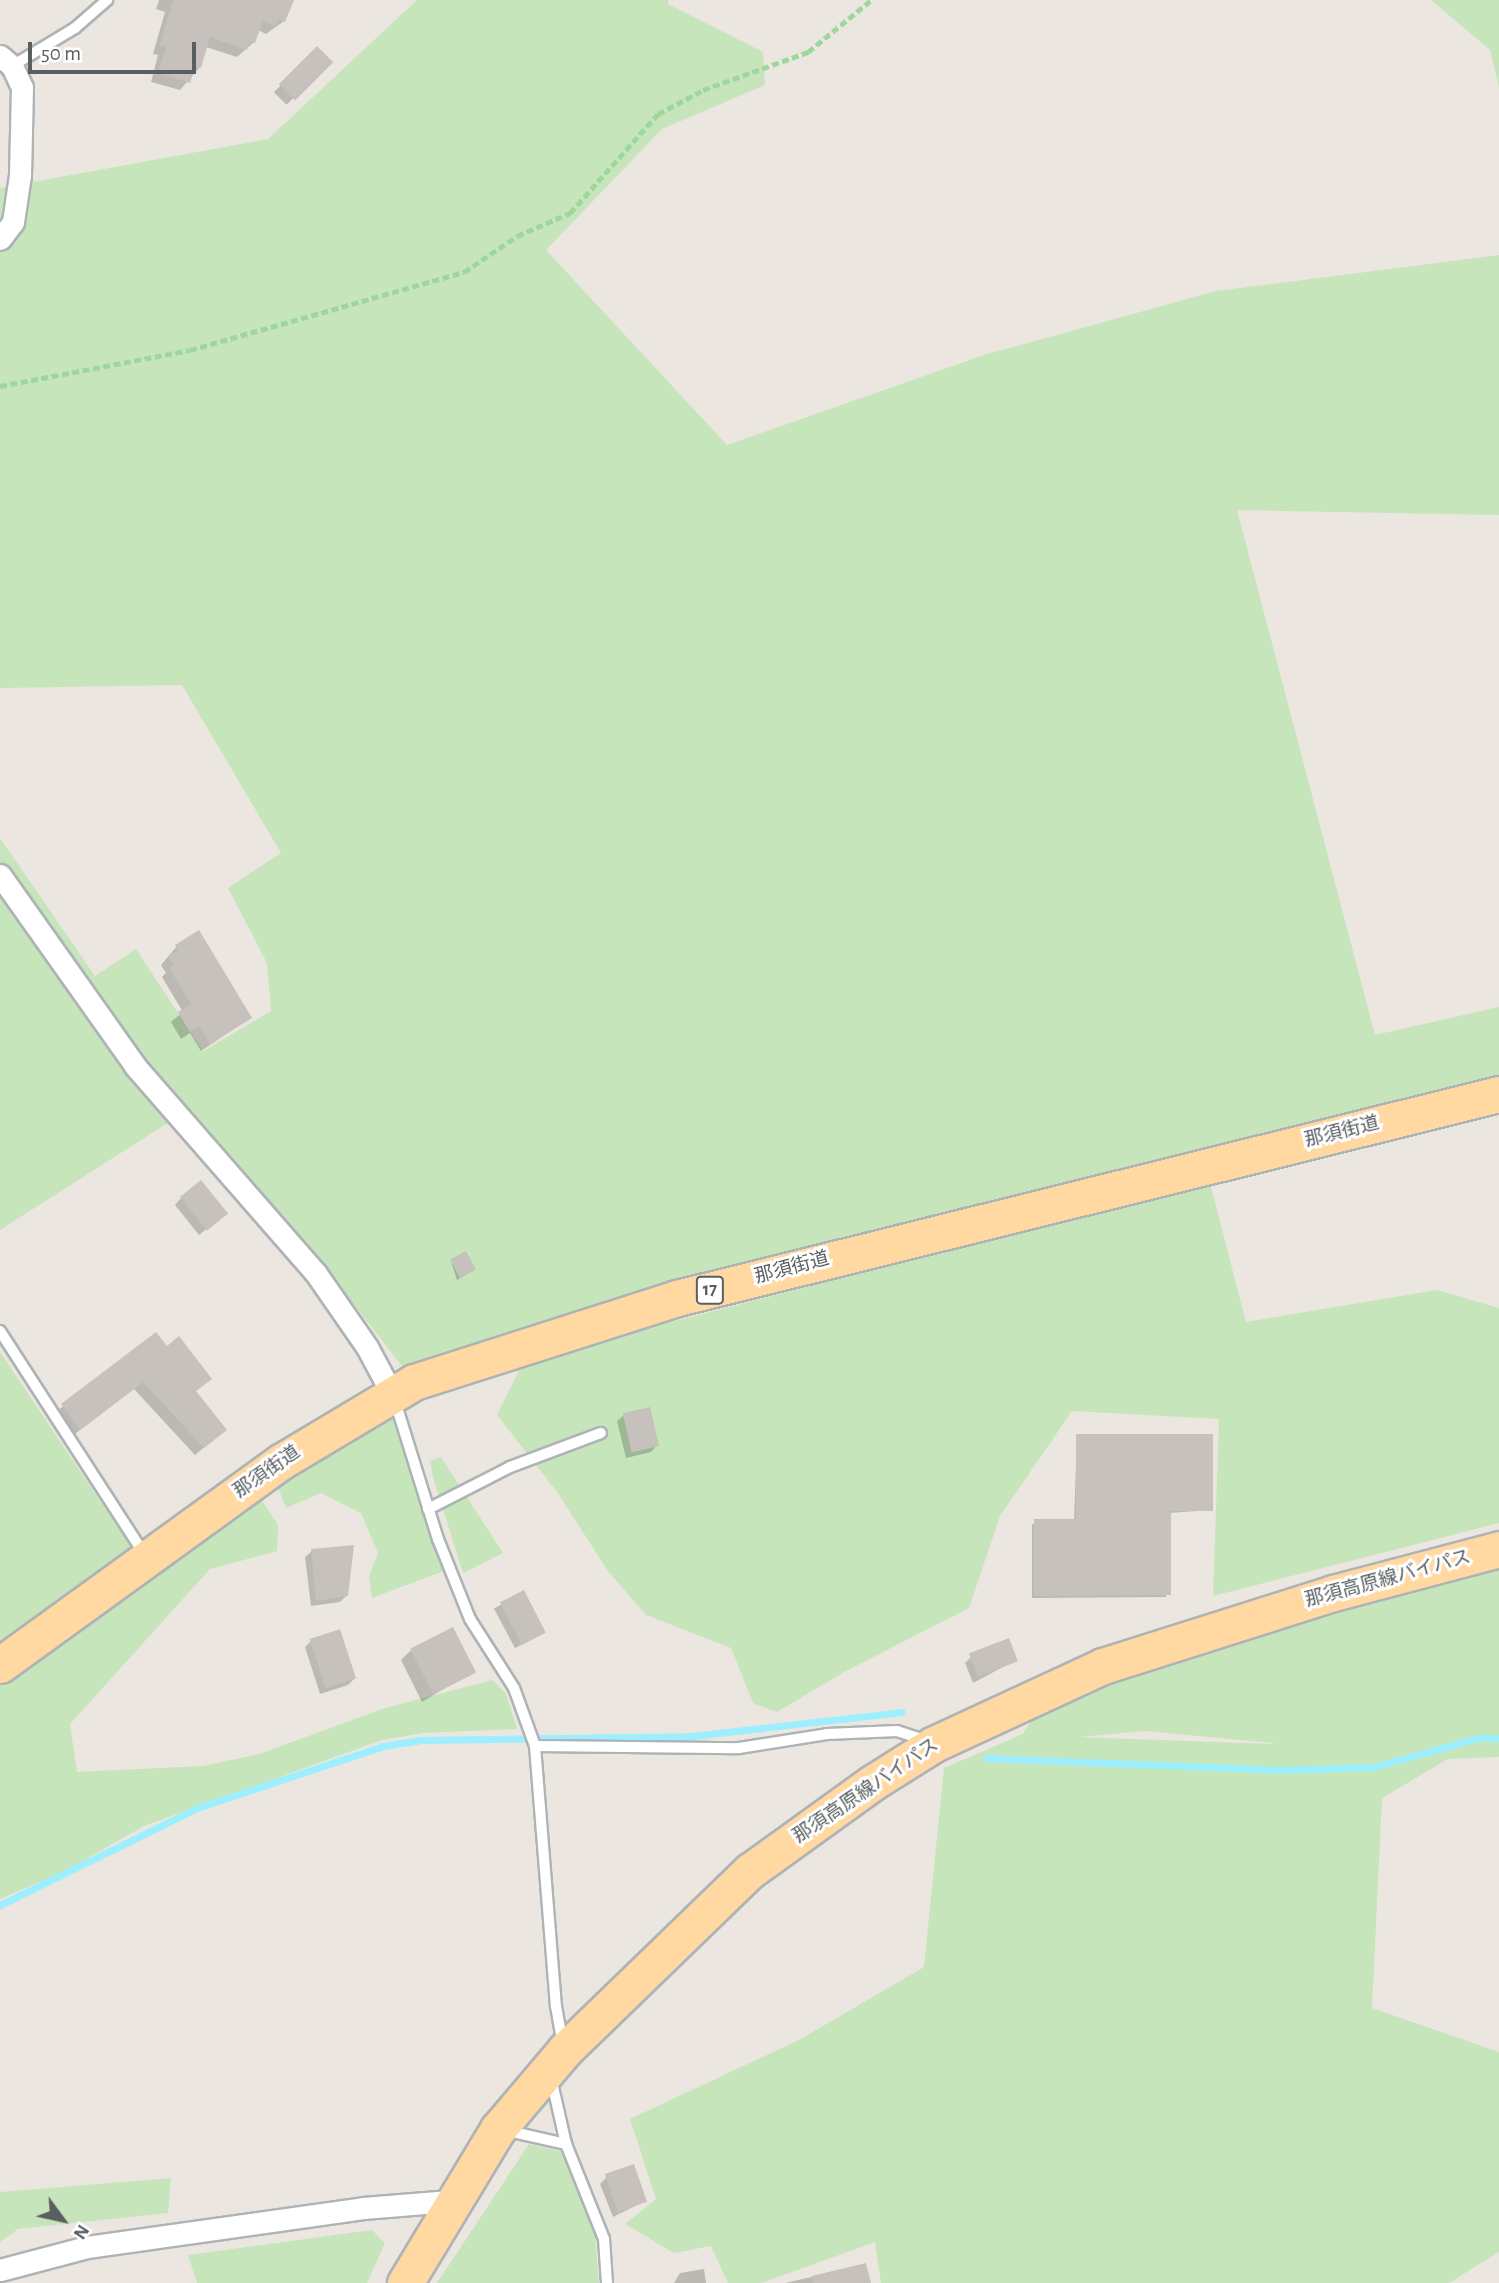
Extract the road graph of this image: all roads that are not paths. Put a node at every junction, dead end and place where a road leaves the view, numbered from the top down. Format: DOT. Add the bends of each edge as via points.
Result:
graph roads {
  1 [pos="107,0"];
  2 [pos="6,61"];
  3 [pos="0,239"];
  4 [pos="0,876"];
  5 [pos="1499,1094"];
  6 [pos="0,1331"];
  7 [pos="391,1392"];
  8 [pos="601,1433"];
  9 [pos="428,1509"];
  10 [pos="1499,1549"];
  11 [pos="146,1557"];
  12 [pos="0,1665"];
  13 [pos="934,1744"];
  14 [pos="535,1746"];
  15 [pos="557,2059"];
  16 [pos="498,2129"];
  17 [pos="566,2144"];
  18 [pos="450,2202"];
  19 [pos="0,2270"];
  20 [pos="405,2283"];
  21 [pos="607,2283"];
  1 -- 2 [label="lane" via="75,28"];
  2 -- 3 [label="street" via="22,87 20,175 13,222"];
  4 -- 7 [label="street" via="135,1066 315,1272 367,1347"];
  5 -- 7 [label="main road, 那須街道 / 17" via="677,1298 559,1333"];
  6 -- 11 [label="lane"];
  7 -- 9 [label="lane"];
  7 -- 11 [label="main road, 那須街道 / 17" via="331,1428"];
  8 -- 9 [label="lane" via="510,1467"];
  9 -- 14 [label="lane" via="470,1619 514,1688"];
  10 -- 13 [label="main road, 那須高原線バイパス" via="1103,1666"];
  11 -- 12 [label="main road, 那須街道 / 17"];
  13 -- 14 [label="lane" via="897,1731 827,1734 739,1748"];
  13 -- 15 [label="main road, 那須高原線バイパス" via="750,1871"];
  14 -- 15 [label="lane"];
  15 -- 16 [label="main road, 那須高原線バイパス"];
  15 -- 17 [label="lane"];
  16 -- 17 [label="lane"];
  16 -- 18 [label="main road, 那須高原線バイパス"];
  17 -- 21 [label="lane" via="598,2217"];
  18 -- 19 [label="street" via="363,2208 87,2247"];
  18 -- 20 [label="main road, 那須高原線バイパス"];
}
